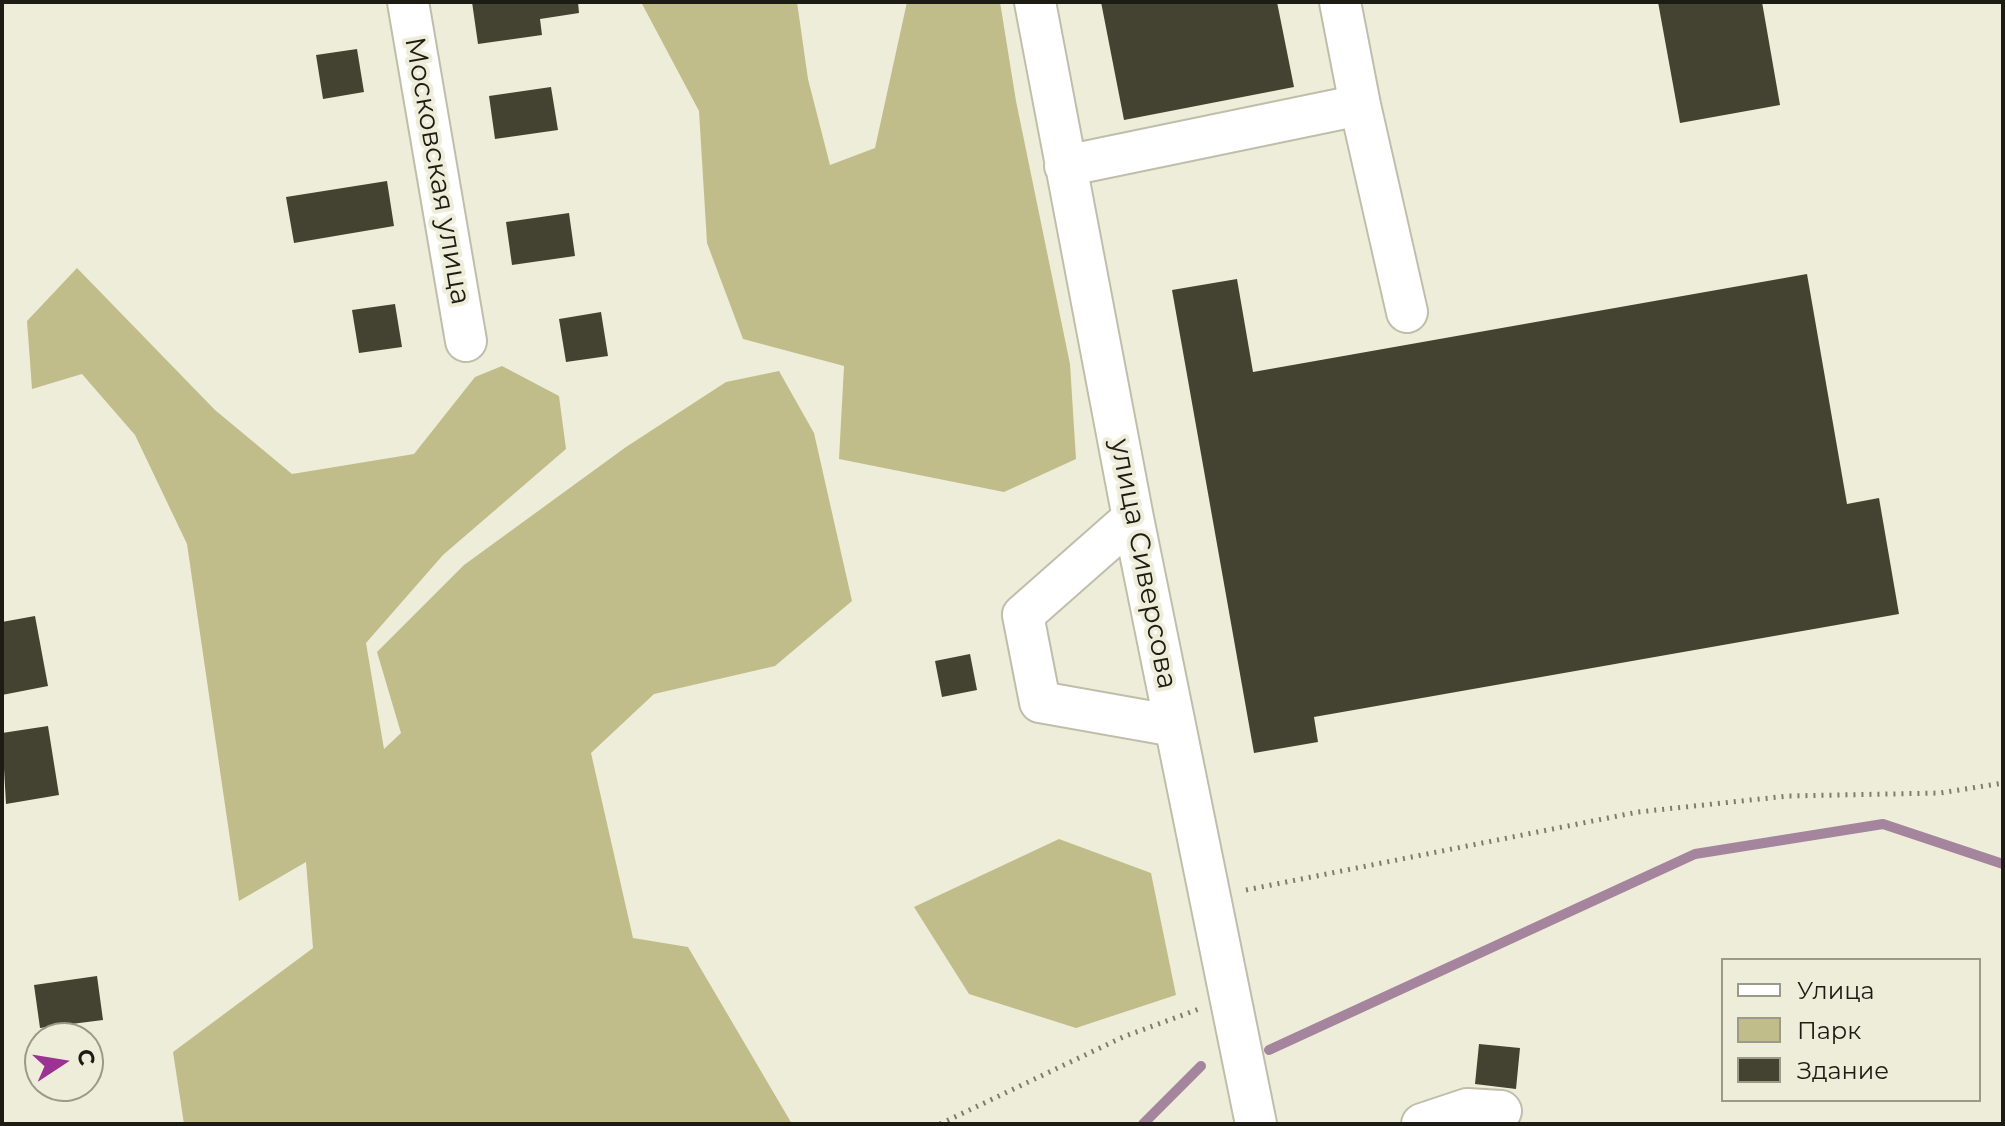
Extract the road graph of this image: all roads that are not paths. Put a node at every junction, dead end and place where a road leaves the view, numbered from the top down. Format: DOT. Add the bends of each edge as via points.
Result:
graph roads {
  1 [pos="408,2"];
  2 [pos="1035,2"];
  3 [pos="1340,2"];
  4 [pos="1360,105"];
  5 [pos="1065,166"];
  6 [pos="1407,312"];
  7 [pos="466,341"];
  8 [pos="1133,518"];
  9 [pos="1175,726"];
  10 [pos="1501,1111"];
  11 [pos="1256,1124"];
  12 [pos="1422,1124"];
  1 -- 7 [label="street, Московская улица"];
  2 -- 5 [label="street, улица Сиверсова"];
  3 -- 4 [label="street"];
  4 -- 5 [label="street"];
  4 -- 6 [label="street"];
  5 -- 8 [label="street, улица Сиверсова"];
  8 -- 9 [label="street, улица Сиверсова"];
  8 -- 9 [label="street" via="1023,615 1040,702"];
  9 -- 11 [label="street, улица Сиверсова"];
  10 -- 12 [label="street" via="1467,1109"];
}
